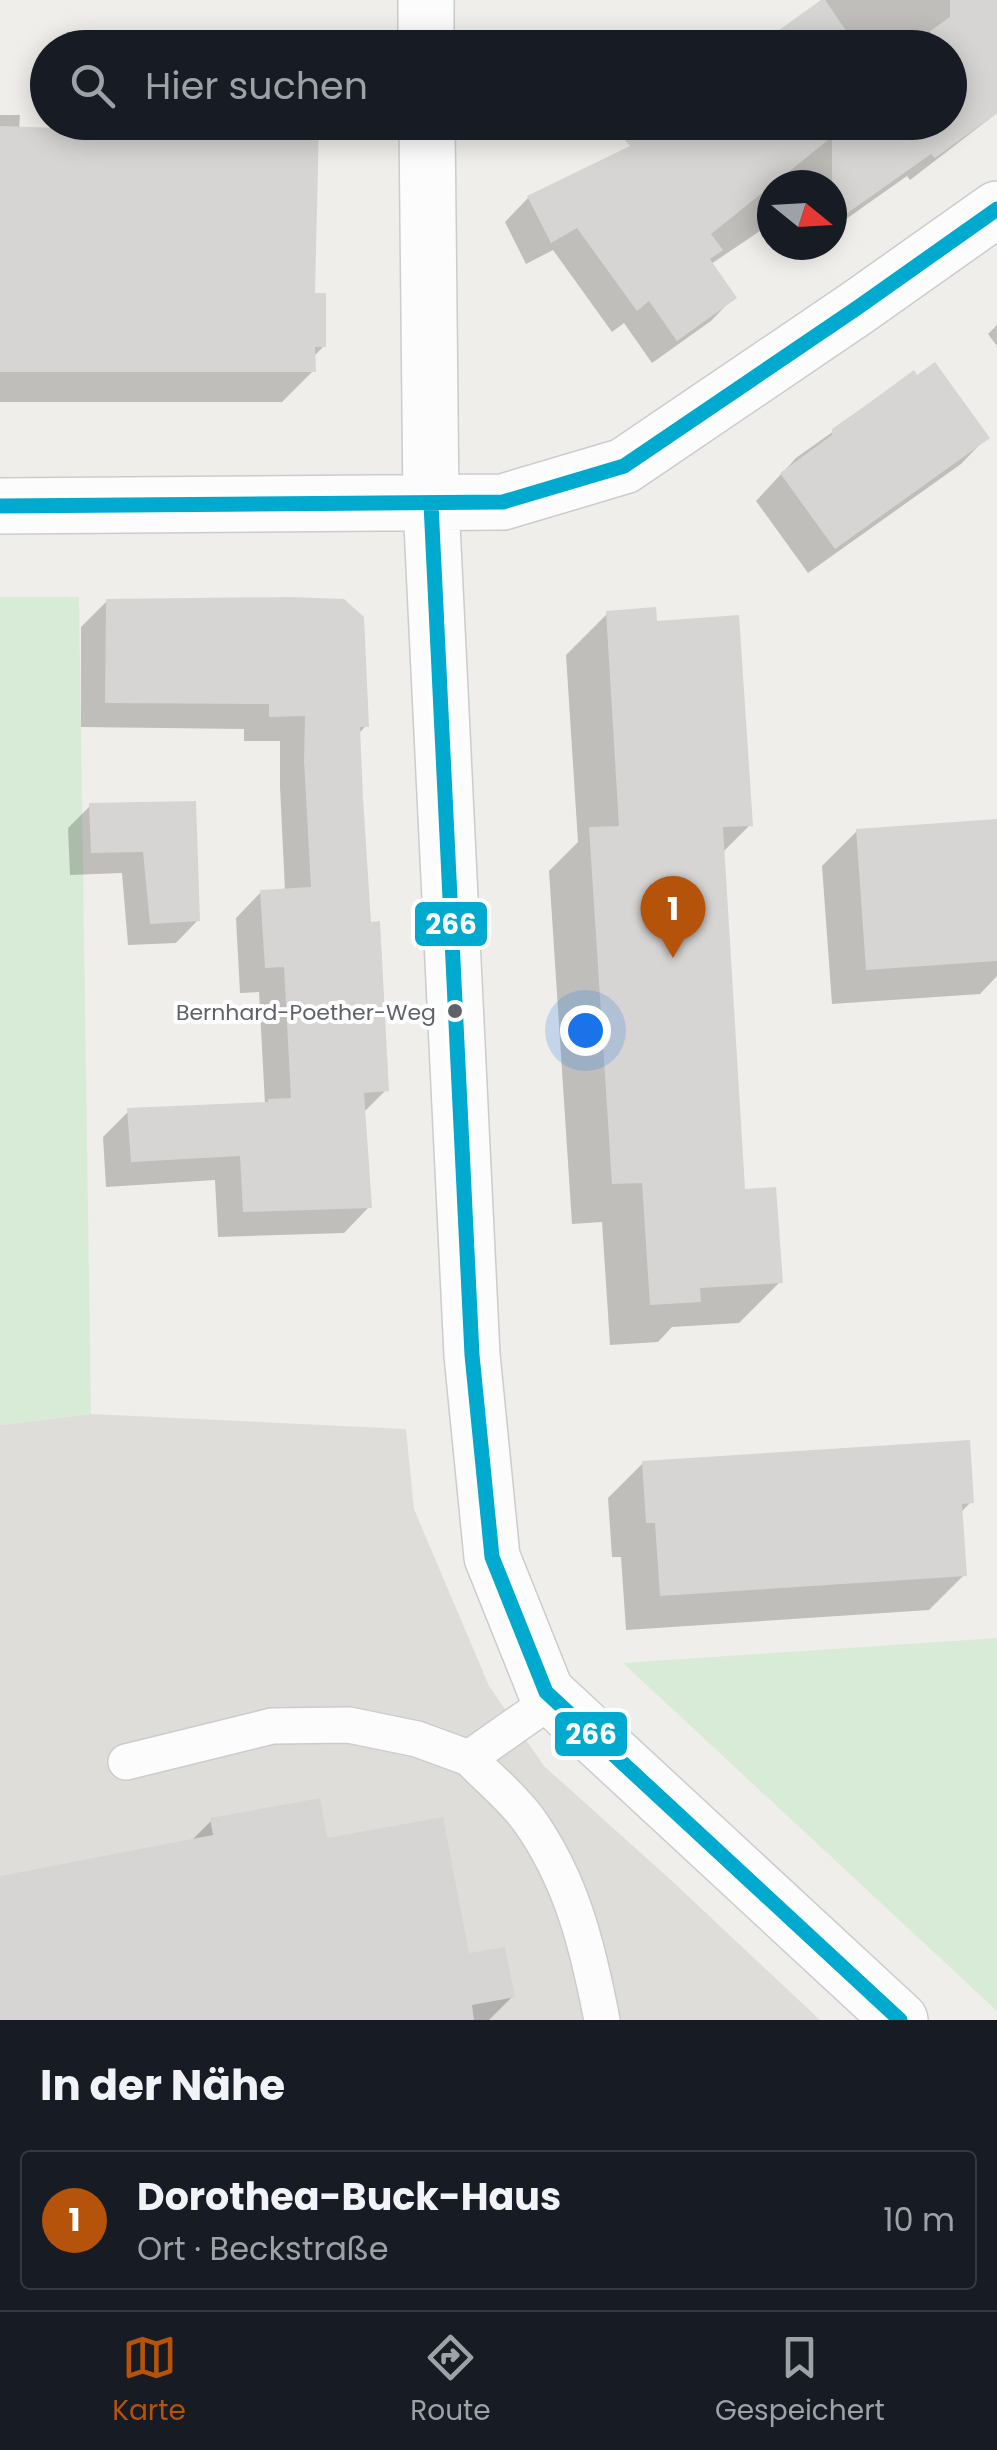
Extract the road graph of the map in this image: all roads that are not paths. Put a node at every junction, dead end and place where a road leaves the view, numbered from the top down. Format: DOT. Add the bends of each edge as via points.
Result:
graph roads {
  1 [pos="426,0"];
  2 [pos="426,30"];
  3 [pos="427,140"];
  4 [pos="997,209"];
  5 [pos="432,504"];
  6 [pos="0,506"];
  7 [pos="553,1699"];
  8 [pos="469,1758"];
  9 [pos="126,1762"];
  10 [pos="602,2020"];
  11 [pos="900,2020"];
  1 -- 2 [label="street"];
  3 -- 5 [label="street"];
  4 -- 5 [label="street" via="624,466 503,502"];
  5 -- 6 [label="street"];
  5 -- 7 [label="street" via="472,1355 492,1557"];
  7 -- 8 [label="lane"];
  7 -- 11 [label="street"];
  8 -- 9 [label="lane" via="349,1725 272,1726"];
  8 -- 10 [label="lane" via="526,1816 551,1856 576,1907"];
}
